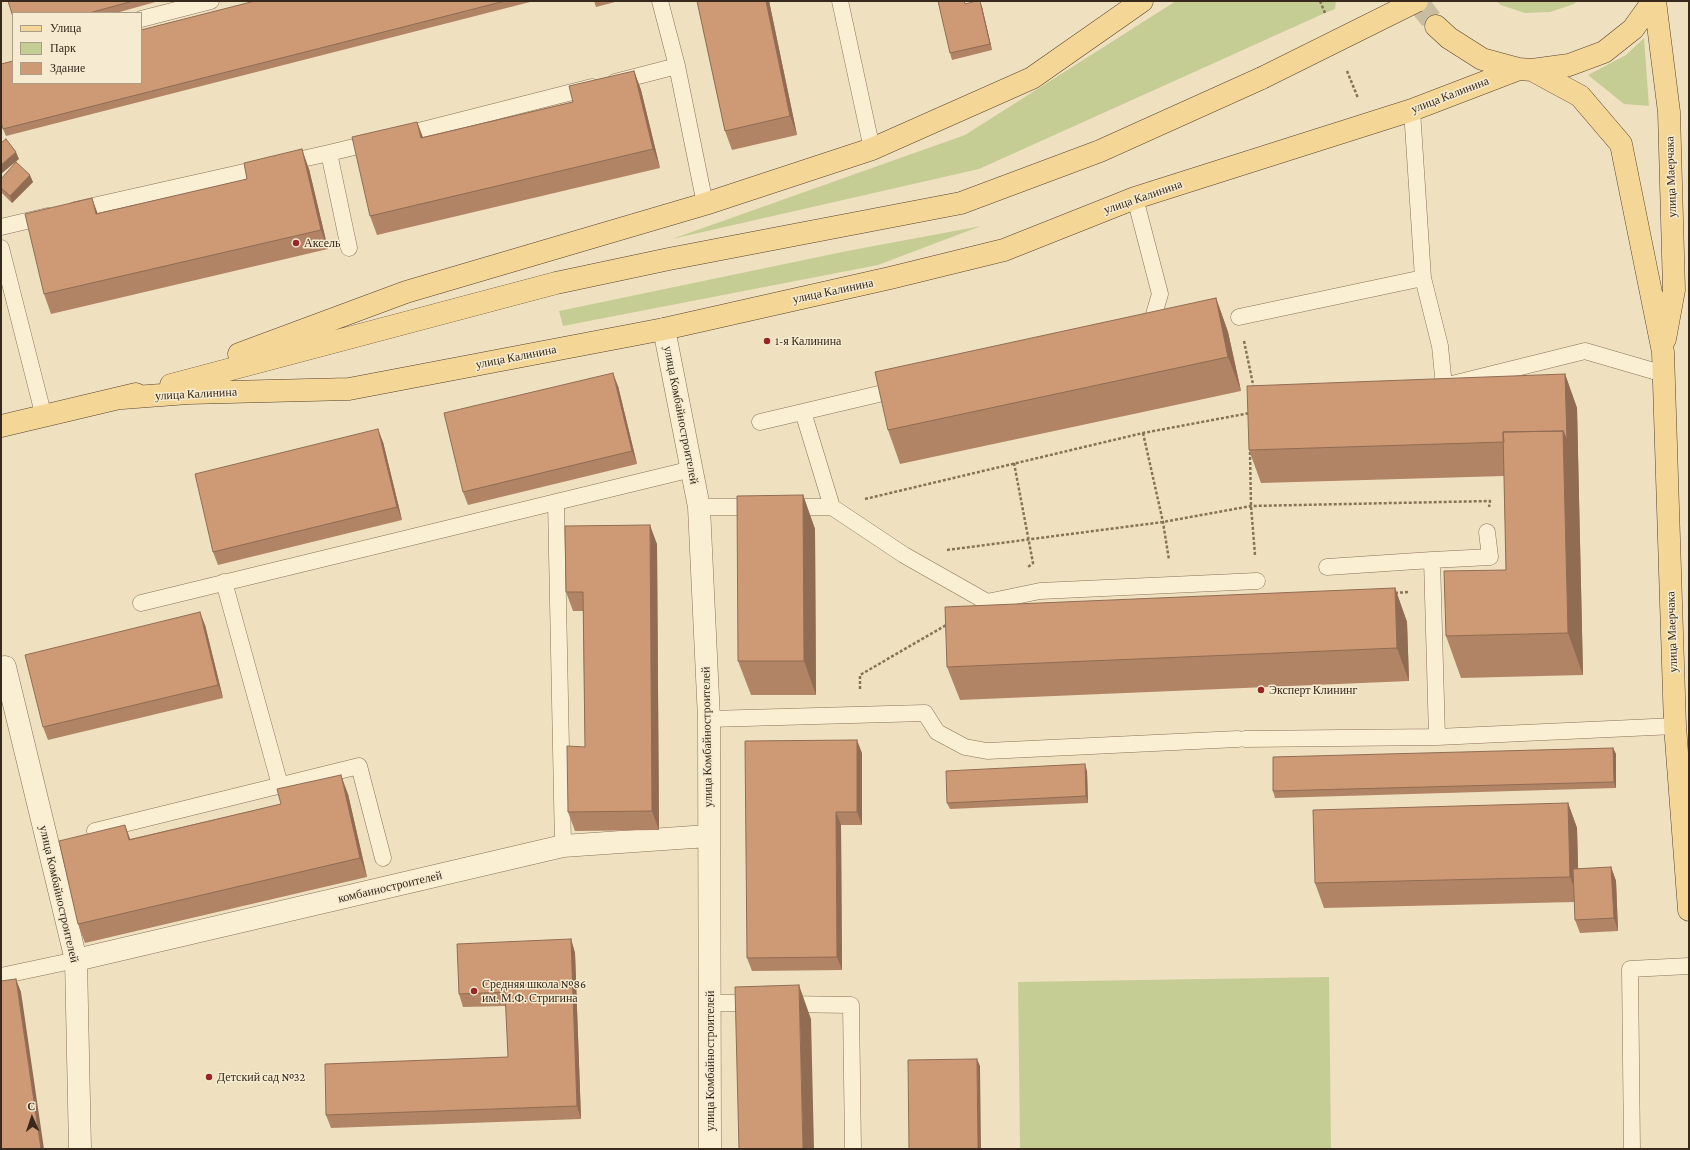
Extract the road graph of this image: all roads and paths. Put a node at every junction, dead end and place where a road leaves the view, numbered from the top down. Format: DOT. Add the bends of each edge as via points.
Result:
graph roads {
  1 [pos="211,1"];
  2 [pos="660,1"];
  3 [pos="840,1"];
  4 [pos="1142,1"];
  5 [pos="1320,1"];
  6 [pos="1417,1"];
  7 [pos="1654,1"];
  8 [pos="1325,13"];
  9 [pos="142,19"];
  10 [pos="1436,26"];
  11 [pos="677,66"];
  12 [pos="1526,69"];
  13 [pos="1347,71"];
  14 [pos="1360,104"];
  15 [pos="1412,110"];
  16 [pos="872,149"];
  17 [pos="329,153"];
  18 [pos="1135,198"];
  19 [pos="705,204"];
  20 [pos="1,227"];
  21 [pos="349,248"];
  22 [pos="1,250"];
  23 [pos="1423,278"];
  24 [pos="1239,317"];
  25 [pos="664,330"];
  26 [pos="1134,335"];
  27 [pos="1662,352"];
  28 [pos="1664,374"];
  29 [pos="918,385"];
  30 [pos="1254,390"];
  31 [pos="122,398"];
  32 [pos="1252,408"];
  33 [pos="803,412"];
  34 [pos="1250,413"];
  35 [pos="44,416"];
  36 [pos="1250,421"];
  37 [pos="760,422"];
  38 [pos="1,426"];
  39 [pos="1143,433"];
  40 [pos="1250,444"];
  41 [pos="692,469"];
  42 [pos="556,503"];
  43 [pos="1252,506"];
  44 [pos="832,507"];
  45 [pos="699,508"];
  46 [pos="1163,522"];
  47 [pos="1487,532"];
  48 [pos="904,555"];
  49 [pos="1432,560"];
  50 [pos="1327,567"];
  51 [pos="1257,581"];
  52 [pos="224,582"];
  53 [pos="1173,585"];
  54 [pos="141,603"];
  55 [pos="3,665"];
  56 [pos="709,719"];
  57 [pos="1675,726"];
  58 [pos="1436,737"];
  59 [pos="280,785"];
  60 [pos="95,831"];
  61 [pos="708,836"];
  62 [pos="563,846"];
  63 [pos="383,858"];
  64 [pos="1689,910"];
  65 [pos="76,960"];
  66 [pos="1689,966"];
  67 [pos="1,976"];
  68 [pos="710,1003"];
  69 [pos="80,1149"];
  70 [pos="710,1149"];
  71 [pos="852,1149"];
  72 [pos="1632,1149"];
  1 -- 9 [label="lane"];
  2 -- 11 [label="lane"];
  3 -- 16 [label="lane"];
  4 -- 16 [label="main road, улица Калинина" via="1032,78"];
  5 -- 8 [label="path"];
  6 -- 31 [label="main road, улица Калинина, bridge" via="1262,78 1100,151 961,203 556,283"];
  7 -- 12 [label="main road" via="1633,29 1604,52 1569,66"];
  7 -- 27 [label="main road, улица Маерчака" via="1669,112 1674,290"];
  10 -- 12 [label="main road" via="1449,38 1482,59"];
  11 -- 17 [label="lane"];
  11 -- 19 [label="lane"];
  12 -- 15 [label="main road, улица Калинина"];
  12 -- 27 [label="main road, улица Маерчака" via="1580,96 1621,144"];
  13 -- 14 [label="path"];
  15 -- 18 [label="main road, улица Калинина"];
  15 -- 23 [label="lane"];
  16 -- 19 [label="main road, улица Калинина"];
  17 -- 20 [label="lane"];
  17 -- 21 [label="lane"];
  18 -- 25 [label="main road, улица Калинина" via="1004,250"];
  18 -- 26 [label="lane" via="1160,294 1149,331"];
  19 -- 31 [label="main road, улица Калинина" via="406,292"];
  22 -- 35 [label="lane"];
  23 -- 24 [label="lane"];
  23 -- 28 [label="lane" via="1440,346 1436,387 1585,351"];
  24 -- 30 [label="path"];
  25 -- 31 [label="main road, улица Калинина" via="349,389 188,393"];
  25 -- 41 [label="street, улица Комбайностроителей"];
  27 -- 28 [label="main road, улица Маерчака"];
  28 -- 57 [label="main road, улица Маерчака"];
  29 -- 33 [label="lane"];
  31 -- 35 [label="main road, улица Калинина"];
  32 -- 34 [label="path"];
  33 -- 37 [label="lane"];
  33 -- 44 [label="lane"];
  34 -- 36 [label="path"];
  34 -- 39 [label="path"];
  35 -- 38 [label="main road, улица Калинина"];
  39 -- 44 [label="path"];
  39 -- 46 [label="path"];
  40 -- 43 [label="path"];
  41 -- 42 [label="lane"];
  41 -- 45 [label="street, улица Комбайностроителей"];
  42 -- 52 [label="lane"];
  42 -- 62 [label="lane"];
  43 -- 46 [label="path"];
  43 -- 47 [label="path" via="1490,501"];
  43 -- 51 [label="path"];
  44 -- 45 [label="lane"];
  44 -- 48 [label="lane"];
  45 -- 56 [label="street, улица Комбайностроителей"];
  46 -- 48 [label="path"];
  46 -- 53 [label="path"];
  47 -- 49 [label="lane" via="1490,557"];
  48 -- 53 [label="lane" via="987,602 1040,591"];
  49 -- 50 [label="lane"];
  49 -- 58 [label="lane"];
  51 -- 53 [label="lane"];
  52 -- 54 [label="lane"];
  52 -- 59 [label="lane"];
  55 -- 65 [label="street, улица Комбайностроителей"];
  56 -- 58 [label="lane" via="925,713 937,732 965,747 987,751 1242,739"];
  56 -- 61 [label="street, улица Комбайностроителей"];
  57 -- 58 [label="lane"];
  57 -- 64 [label="main road, улица Маерчака"];
  59 -- 60 [label="lane"];
  59 -- 63 [label="lane" via="359,766"];
  61 -- 62 [label="street, комбаиностроителей"];
  61 -- 68 [label="street, улица Комбайностроителей"];
  62 -- 65 [label="street, комбаиностроителей"];
  65 -- 67 [label="lane"];
  65 -- 69 [label="street, улица Комбайностроителей"];
  66 -- 72 [label="lane" via="1630,969"];
  68 -- 70 [label="street, улица Комбайностроителей"];
  68 -- 71 [label="lane" via="851,1005"];
}
